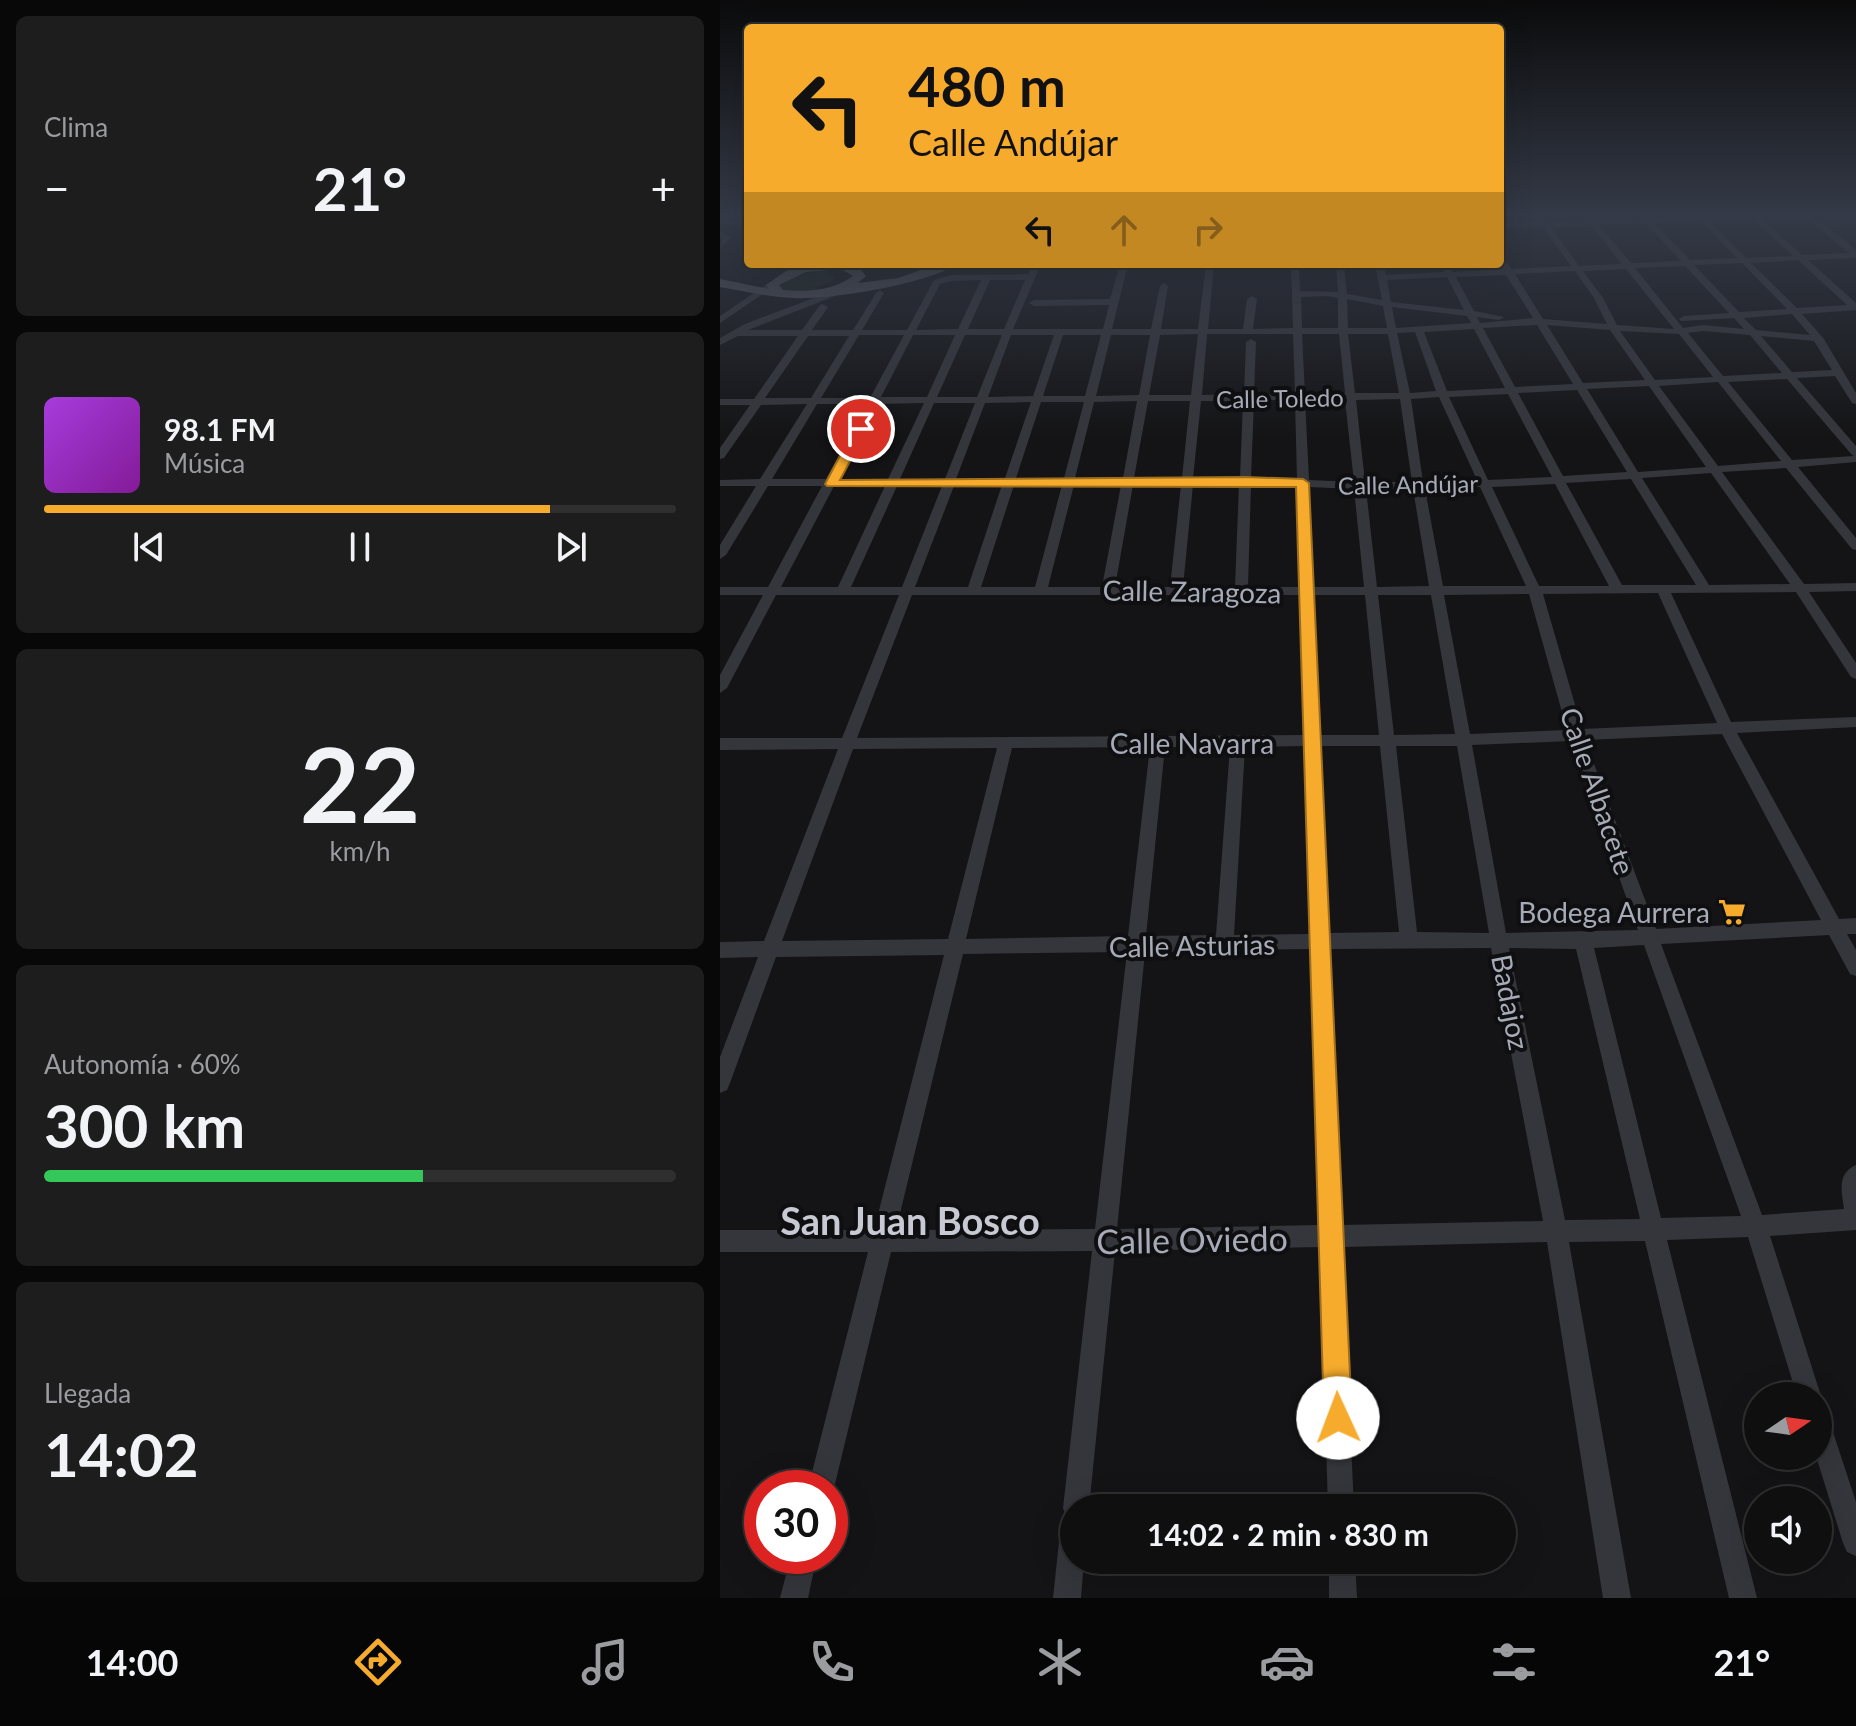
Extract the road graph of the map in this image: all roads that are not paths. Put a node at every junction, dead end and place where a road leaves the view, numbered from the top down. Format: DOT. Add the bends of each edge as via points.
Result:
graph roads {
  1 [pos="743,289"];
  2 [pos="763,289"];
  3 [pos="841,289"];
  4 [pos="844,289"];
  5 [pos="933,289"];
  6 [pos="981,289"];
  7 [pos="1027,289"];
  8 [pos="1118,289"];
  9 [pos="1163,289"];
  10 [pos="1207,289"];
  11 [pos="1296,289"];
  12 [pos="1342,289"];
  13 [pos="1383,289"];
  14 [pos="1456,289"];
  15 [pos="1519,289"];
  16 [pos="1591,289"];
  17 [pos="1647,289"];
  18 [pos="1710,289"];
  19 [pos="1772,289"];
  20 [pos="1835,289"];
  21 [pos="771,290"];
  22 [pos="880,293"];
  23 [pos="1296,294"];
  24 [pos="1342,296"];
  25 [pos="1252,299"];
  26 [pos="1115,302"];
  27 [pos="747,303"];
  28 [pos="1034,303"];
  29 [pos="1386,304"];
  30 [pos="823,307"];
  31 [pos="1856,307"];
  32 [pos="1794,310"];
  33 [pos="1468,314"];
  34 [pos="1733,314"];
  35 [pos="720,320"];
  36 [pos="1674,320"];
  37 [pos="1539,322"];
  38 [pos="1476,326"];
  39 [pos="1613,328"];
  40 [pos="1418,329"];
  41 [pos="1248,330"];
  42 [pos="1202,331"];
  43 [pos="1296,331"];
  44 [pos="1343,331"];
  45 [pos="1391,331"];
  46 [pos="1681,331"];
  47 [pos="1153,332"];
  48 [pos="735,333"];
  49 [pos="805,333"];
  50 [pos="856,333"];
  51 [pos="909,333"];
  52 [pos="959,333"];
  53 [pos="1008,333"];
  54 [pos="1059,333"];
  55 [pos="1105,333"];
  56 [pos="1755,335"];
  57 [pos="1819,339"];
  58 [pos="720,342"];
  59 [pos="1251,342"];
  60 [pos="1838,373"];
  61 [pos="1788,376"];
  62 [pos="1721,380"];
  63 [pos="1652,383"];
  64 [pos="1581,387"];
  65 [pos="1511,391"];
  66 [pos="1443,395"];
  67 [pos="1405,396"];
  68 [pos="1248,397"];
  69 [pos="1300,397"];
  70 [pos="1351,397"];
  71 [pos="1195,399"];
  72 [pos="931,400"];
  73 [pos="1142,400"];
  74 [pos="875,401"];
  75 [pos="981,401"];
  76 [pos="1035,401"];
  77 [pos="1091,401"];
  78 [pos="1856,401"];
  79 [pos="720,402"];
  80 [pos="757,402"];
  81 [pos="813,402"];
  82 [pos="1856,453"];
  83 [pos="720,456"];
  84 [pos="1856,459"];
  85 [pos="1788,464"];
  86 [pos="1714,470"];
  87 [pos="1635,475"];
  88 [pos="1559,479"];
  89 [pos="1185,481"];
  90 [pos="1245,481"];
  91 [pos="1126,482"];
  92 [pos="720,483"];
  93 [pos="763,483"];
  94 [pos="951,483"];
  95 [pos="1008,483"];
  96 [pos="1067,483"];
  97 [pos="1303,483"];
  98 [pos="1484,483"];
  99 [pos="831,484"];
  100 [pos="891,484"];
  101 [pos="1418,485"];
  102 [pos="1360,486"];
  103 [pos="1856,546"];
  104 [pos="720,555"];
  105 [pos="1856,587"];
  106 [pos="1800,588"];
  107 [pos="1108,589"];
  108 [pos="1176,589"];
  109 [pos="1535,589"];
  110 [pos="1617,589"];
  111 [pos="1662,589"];
  112 [pos="1705,589"];
  113 [pos="843,590"];
  114 [pos="973,590"];
  115 [pos="1041,590"];
  116 [pos="720,591"];
  117 [pos="774,591"];
  118 [pos="908,591"];
  119 [pos="1241,591"];
  120 [pos="1438,591"];
  121 [pos="1307,592"];
  122 [pos="1373,592"];
  123 [pos="1856,674"];
  124 [pos="720,688"];
  125 [pos="1856,722"];
  126 [pos="1727,729"];
  127 [pos="1576,735"];
  128 [pos="1465,740"];
  129 [pos="1389,741"];
  130 [pos="848,742"];
  131 [pos="1238,742"];
  132 [pos="1312,742"];
  133 [pos="1006,743"];
  134 [pos="1158,743"];
  135 [pos="720,744"];
  136 [pos="1856,926"];
  137 [pos="1835,928"];
  138 [pos="1409,940"];
  139 [pos="1649,940"];
  140 [pos="1499,941"];
  141 [pos="1583,941"];
  142 [pos="1320,943"];
  143 [pos="1134,945"];
  144 [pos="1224,945"];
  145 [pos="954,947"];
  146 [pos="720,950"];
  147 [pos="769,950"];
  148 [pos="1856,968"];
  149 [pos="720,1083"];
  150 [pos="1856,1176"];
  151 [pos="1856,1216"];
  152 [pos="1756,1228"];
  153 [pos="1556,1231"];
  154 [pos="1656,1231"];
  155 [pos="1333,1237"];
  156 [pos="1102,1240"];
  157 [pos="720,1241"];
  158 [pos="881,1242"];
  159 [pos="1805,1382"];
  160 [pos="1832,1467"];
  161 [pos="825,1470"];
  162 [pos="1077,1494"];
  163 [pos="1341,1494"];
  164 [pos="1856,1543"];
  165 [pos="800,1574"];
  166 [pos="1069,1574"];
  167 [pos="1342,1574"];
  168 [pos="794,1598"];
  169 [pos="1067,1598"];
  170 [pos="1343,1598"];
  171 [pos="1617,1598"];
  172 [pos="1743,1598"];
  1 -- 27 [label="main road"];
  2 -- 21 [label="main road"];
  3 -- 4 [label="main road"];
  3 -- 21 [label="main road" via="810,294"];
  3 -- 48 [label="street"];
  5 -- 51 [label="street"];
  6 -- 52 [label="street"];
  7 -- 53 [label="street"];
  8 -- 26 [label="street"];
  9 -- 47 [label="street"];
  10 -- 42 [label="street"];
  11 -- 23 [label="street"];
  12 -- 24 [label="street"];
  13 -- 29 [label="street, Badajoz"];
  14 -- 33 [label="street"];
  15 -- 37 [label="street"];
  16 -- 39 [label="street"];
  17 -- 36 [label="street"];
  18 -- 34 [label="street"];
  19 -- 32 [label="street"];
  20 -- 31 [label="street"];
  21 -- 27 [label="street"];
  22 -- 50 [label="street"];
  23 -- 24 [label="street"];
  23 -- 43 [label="street"];
  24 -- 29 [label="street"];
  24 -- 44 [label="street"];
  25 -- 41 [label="street"];
  26 -- 28 [label="street"];
  26 -- 55 [label="street"];
  27 -- 35 [label="street"];
  29 -- 33 [label="street"];
  29 -- 45 [label="street, Badajoz"];
  30 -- 49 [label="street"];
  31 -- 32 [label="street"];
  32 -- 34 [label="street"];
  32 -- 57 [label="street"];
  33 -- 37 [label="street"];
  33 -- 38 [label="street"];
  34 -- 36 [label="street"];
  34 -- 56 [label="street"];
  36 -- 46 [label="street"];
  37 -- 38 [label="street"];
  37 -- 39 [label="street"];
  37 -- 64 [label="street"];
  38 -- 40 [label="street"];
  38 -- 65 [label="street"];
  39 -- 46 [label="street"];
  39 -- 63 [label="street"];
  40 -- 45 [label="street"];
  40 -- 66 [label="street, Calle Albacete"];
  41 -- 42 [label="street"];
  41 -- 43 [label="street"];
  42 -- 47 [label="street"];
  42 -- 71 [label="street"];
  43 -- 44 [label="street"];
  43 -- 69 [label="street"];
  44 -- 45 [label="street"];
  44 -- 70 [label="street"];
  45 -- 67 [label="street, Badajoz"];
  46 -- 56 [label="street" via="1703,328"];
  46 -- 62 [label="street"];
  47 -- 55 [label="street"];
  47 -- 73 [label="street"];
  48 -- 49 [label="street"];
  48 -- 58 [label="street"];
  49 -- 50 [label="street"];
  49 -- 80 [label="street"];
  50 -- 51 [label="street"];
  50 -- 81 [label="street"];
  51 -- 52 [label="street"];
  51 -- 74 [label="street"];
  52 -- 53 [label="street"];
  52 -- 72 [label="street"];
  53 -- 54 [label="street"];
  53 -- 75 [label="street"];
  54 -- 55 [label="street"];
  54 -- 76 [label="street"];
  55 -- 77 [label="street"];
  56 -- 57 [label="street"];
  56 -- 61 [label="street"];
  57 -- 60 [label="street"];
  59 -- 68 [label="street"];
  60 -- 61 [label="street, Calle Toledo"];
  60 -- 78 [label="street"];
  61 -- 62 [label="street, Calle Toledo"];
  61 -- 82 [label="street"];
  62 -- 63 [label="street, Calle Toledo"];
  62 -- 85 [label="street"];
  63 -- 64 [label="street, Calle Toledo"];
  63 -- 86 [label="street"];
  64 -- 65 [label="street, Calle Toledo"];
  64 -- 87 [label="street"];
  65 -- 66 [label="street, Calle Toledo"];
  65 -- 88 [label="street"];
  66 -- 67 [label="street, Calle Toledo"];
  66 -- 98 [label="street, Calle Albacete"];
  67 -- 70 [label="street, Calle Toledo"];
  67 -- 101 [label="street, Badajoz"];
  68 -- 69 [label="street, Calle Toledo"];
  68 -- 71 [label="street, Calle Toledo"];
  68 -- 90 [label="street"];
  69 -- 70 [label="street, Calle Toledo"];
  69 -- 97 [label="street"];
  70 -- 102 [label="street"];
  71 -- 73 [label="street, Calle Toledo"];
  71 -- 89 [label="street"];
  72 -- 74 [label="street, Calle Toledo"];
  72 -- 75 [label="street, Calle Toledo"];
  72 -- 100 [label="street"];
  73 -- 77 [label="street, Calle Toledo"];
  73 -- 91 [label="street"];
  74 -- 81 [label="street, Calle Toledo"];
  74 -- 99 [label="street"];
  75 -- 76 [label="street, Calle Toledo"];
  75 -- 94 [label="street"];
  76 -- 77 [label="street, Calle Toledo"];
  76 -- 95 [label="street"];
  77 -- 96 [label="street"];
  79 -- 80 [label="street, Calle Toledo"];
  80 -- 81 [label="street, Calle Toledo"];
  80 -- 83 [label="street"];
  81 -- 93 [label="street"];
  84 -- 85 [label="street, Calle Andújar"];
  85 -- 86 [label="street, Calle Andújar"];
  85 -- 103 [label="street"];
  86 -- 87 [label="street, Calle Andújar"];
  86 -- 106 [label="street"];
  87 -- 88 [label="street, Calle Andújar"];
  87 -- 112 [label="street"];
  88 -- 98 [label="street, Calle Andújar"];
  88 -- 110 [label="street"];
  89 -- 90 [label="street, Calle Andújar"];
  89 -- 91 [label="street, Calle Andújar"];
  89 -- 108 [label="street"];
  90 -- 97 [label="street, Calle Andújar"];
  90 -- 119 [label="street"];
  91 -- 96 [label="street, Calle Andújar"];
  91 -- 107 [label="street"];
  92 -- 93 [label="street, Calle Andújar"];
  93 -- 99 [label="street, Calle Andújar"];
  93 -- 104 [label="street"];
  94 -- 95 [label="street, Calle Andújar"];
  94 -- 100 [label="street, Calle Andújar"];
  94 -- 118 [label="street"];
  95 -- 96 [label="street, Calle Andújar"];
  95 -- 114 [label="street"];
  96 -- 115 [label="street"];
  97 -- 102 [label="street, Calle Andújar"];
  97 -- 121 [label="street"];
  98 -- 101 [label="street, Calle Andújar"];
  98 -- 109 [label="street, Calle Albacete"];
  99 -- 100 [label="street, Calle Andújar"];
  99 -- 117 [label="street"];
  100 -- 113 [label="street"];
  101 -- 102 [label="street, Calle Andújar"];
  101 -- 120 [label="street, Badajoz"];
  102 -- 122 [label="street"];
  105 -- 106 [label="street, Calle Zaragoza"];
  106 -- 112 [label="street, Calle Zaragoza"];
  106 -- 123 [label="street"];
  107 -- 108 [label="street, Calle Zaragoza"];
  107 -- 115 [label="street, Calle Zaragoza"];
  108 -- 119 [label="street, Calle Zaragoza"];
  109 -- 110 [label="street, Calle Zaragoza"];
  109 -- 120 [label="street, Calle Zaragoza"];
  109 -- 127 [label="street, Calle Albacete"];
  110 -- 111 [label="street, Calle Zaragoza"];
  111 -- 112 [label="street, Calle Zaragoza"];
  111 -- 126 [label="street"];
  113 -- 117 [label="street, Calle Zaragoza"];
  113 -- 118 [label="street, Calle Zaragoza"];
  114 -- 115 [label="street, Calle Zaragoza"];
  114 -- 118 [label="street, Calle Zaragoza"];
  116 -- 117 [label="street, Calle Zaragoza"];
  117 -- 124 [label="street"];
  118 -- 130 [label="street"];
  119 -- 121 [label="street, Calle Zaragoza"];
  120 -- 122 [label="street, Calle Zaragoza"];
  120 -- 128 [label="street, Badajoz"];
  121 -- 122 [label="street, Calle Zaragoza"];
  121 -- 132 [label="street"];
  122 -- 129 [label="street"];
  125 -- 126 [label="street, Calle Navarra"];
  126 -- 127 [label="street, Calle Navarra"];
  126 -- 137 [label="street"];
  127 -- 128 [label="street, Calle Navarra"];
  127 -- 139 [label="street, Calle Albacete"];
  128 -- 129 [label="street, Calle Navarra"];
  128 -- 140 [label="street, Badajoz"];
  129 -- 132 [label="street, Calle Navarra"];
  129 -- 138 [label="street"];
  130 -- 133 [label="street, Calle Navarra"];
  130 -- 135 [label="street, Calle Navarra"];
  130 -- 147 [label="street"];
  131 -- 132 [label="street, Calle Navarra"];
  131 -- 134 [label="street, Calle Navarra"];
  131 -- 144 [label="street"];
  132 -- 142 [label="street"];
  133 -- 134 [label="street, Calle Navarra"];
  133 -- 145 [label="street"];
  134 -- 143 [label="street"];
  136 -- 137 [label="street, Calle Asturias"];
  137 -- 139 [label="street, Calle Asturias"];
  137 -- 148 [label="street"];
  138 -- 140 [label="street, Calle Asturias"];
  138 -- 142 [label="street, Calle Asturias"];
  139 -- 141 [label="street, Calle Asturias"];
  139 -- 152 [label="street, Calle Albacete"];
  140 -- 141 [label="street, Calle Asturias"];
  140 -- 153 [label="street, Badajoz"];
  141 -- 154 [label="street"];
  142 -- 144 [label="street, Calle Asturias"];
  142 -- 155 [label="street"];
  143 -- 144 [label="street, Calle Asturias"];
  143 -- 145 [label="street, Calle Asturias"];
  143 -- 156 [label="street"];
  145 -- 147 [label="street, Calle Asturias"];
  145 -- 158 [label="street"];
  146 -- 147 [label="street, Calle Asturias"];
  147 -- 149 [label="street"];
  150 -- 151 [label="street, Calle Oviedo" via="1851,1183"];
  151 -- 152 [label="street, Calle Oviedo"];
  152 -- 154 [label="street, Calle Oviedo"];
  152 -- 159 [label="street, Calle Albacete"];
  153 -- 154 [label="street, Calle Oviedo"];
  153 -- 155 [label="street, Calle Oviedo"];
  153 -- 171 [label="street, Badajoz"];
  154 -- 172 [label="street"];
  155 -- 156 [label="street, Calle Oviedo"];
  155 -- 163 [label="street"];
  156 -- 158 [label="street, Calle Oviedo"];
  156 -- 162 [label="street"];
  157 -- 158 [label="street, Calle Oviedo"];
  158 -- 161 [label="street"];
  160 -- 164 [label="street"];
  165 -- 168 [label="street"];
  166 -- 169 [label="street"];
  167 -- 170 [label="street"];
}
